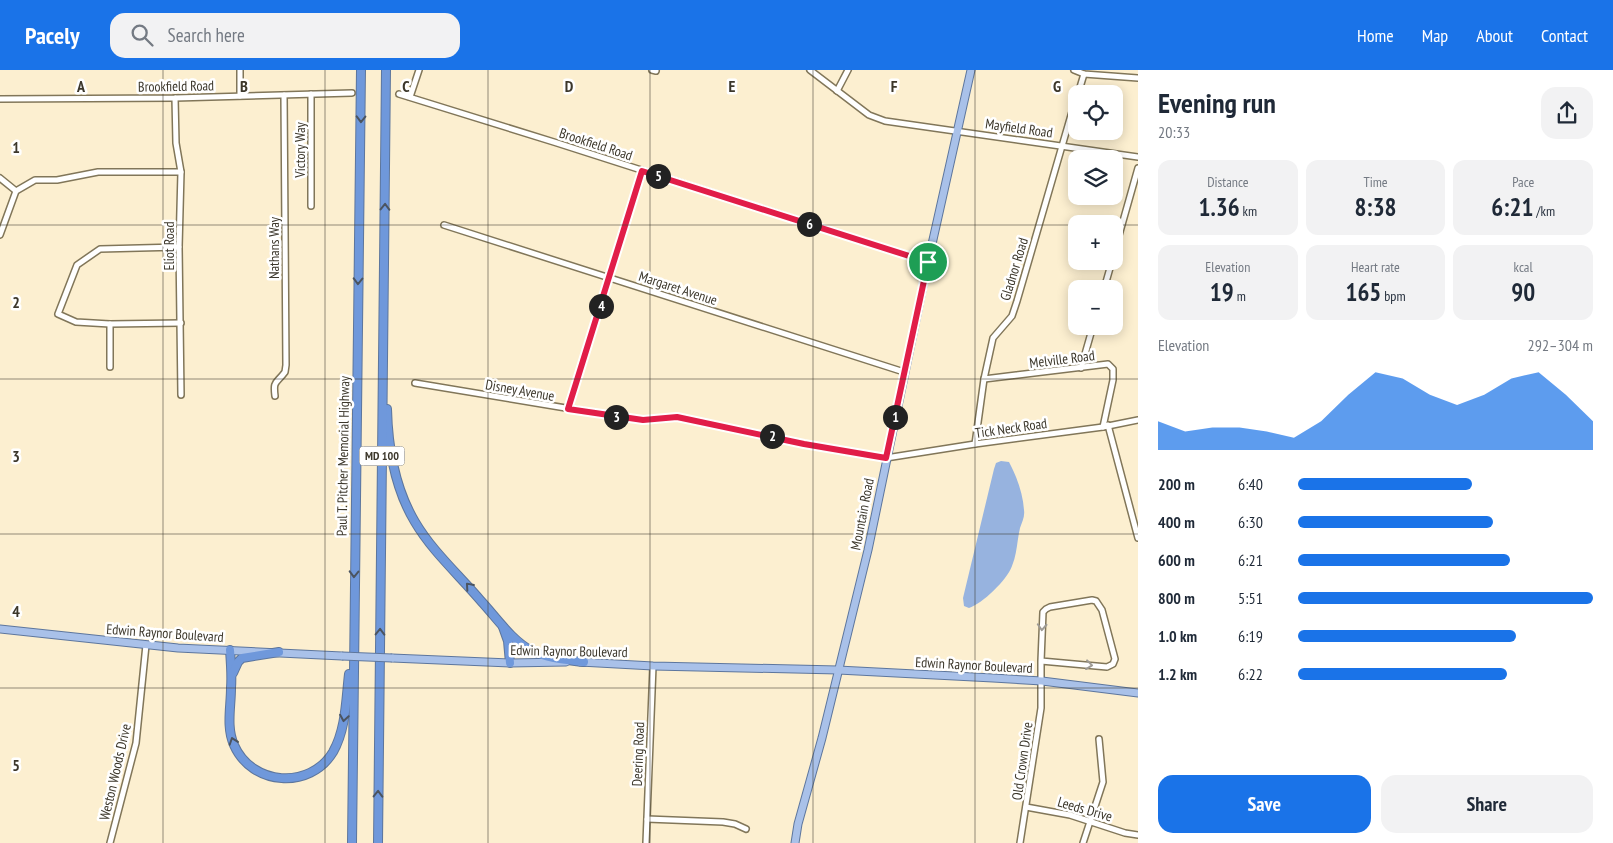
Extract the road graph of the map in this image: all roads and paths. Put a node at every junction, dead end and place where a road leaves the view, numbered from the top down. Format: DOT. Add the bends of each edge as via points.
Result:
graph roads {
  1 [pos="240,70"];
  2 [pos="361,70"];
  3 [pos="386,70"];
  4 [pos="418,70"];
  5 [pos="810,70"];
  6 [pos="848,70"];
  7 [pos="971,70"];
  8 [pos="1074,70"];
  9 [pos="1084,74"];
  10 [pos="1138,78"];
  11 [pos="1081,85"];
  12 [pos="837,91"];
  13 [pos="352,93"];
  14 [pos="311,94"];
  15 [pos="399,94"];
  16 [pos="284,95"];
  17 [pos="240,96"];
  18 [pos="410,97"];
  19 [pos="174,98"];
  20 [pos="0,99"];
  21 [pos="1068,125"];
  22 [pos="956,130"];
  23 [pos="1062,146"];
  24 [pos="1138,157"];
  25 [pos="1138,168"];
  26 [pos="642,171"];
  27 [pos="181,172"];
  28 [pos="0,178"];
  29 [pos="16,191"];
  30 [pos="312,206"];
  31 [pos="1123,222"];
  32 [pos="384,224"];
  33 [pos="444,225"];
  34 [pos="0,235"];
  35 [pos="179,246"];
  36 [pos="928,262"];
  37 [pos="610,278"];
  38 [pos="181,323"];
  39 [pos="110,324"];
  40 [pos="1090,335"];
  41 [pos="110,367"];
  42 [pos="1081,368"];
  43 [pos="904,372"];
  44 [pos="984,379"];
  45 [pos="415,383"];
  46 [pos="181,395"];
  47 [pos="276,396"];
  48 [pos="568,409"];
  49 [pos="1138,420"];
  50 [pos="1106,426"];
  51 [pos="975,444"];
  52 [pos="886,458"];
  53 [pos="1138,538"];
  54 [pos="354,617"];
  55 [pos="501,623"];
  56 [pos="0,630"];
  57 [pos="146,645"];
  58 [pos="230,650"];
  59 [pos="279,652"];
  60 [pos="1040,661"];
  61 [pos="584,662"];
  62 [pos="510,663"];
  63 [pos="652,666"];
  64 [pos="838,670"];
  65 [pos="1042,681"];
  66 [pos="231,687"];
  67 [pos="1138,693"];
  68 [pos="1099,739"];
  69 [pos="1026,807"];
  70 [pos="647,819"];
  71 [pos="1090,821"];
  72 [pos="746,828"];
  73 [pos="1138,835"];
  74 [pos="110,843"];
  75 [pos="352,843"];
  76 [pos="378,843"];
  77 [pos="646,843"];
  78 [pos="795,843"];
  79 [pos="1020,843"];
  80 [pos="1083,843"];
  1 -- 17 [label="street"];
  2 -- 54 [label="highway, Paul T. Pitcher Memorial Highway / MD 100, one-way"];
  32 -- 3 [label="highway, MD 100, one-way"];
  4 -- 18 [label="street"];
  5 -- 12 [label="street, Mayfield Road"];
  6 -- 12 [label="street"];
  7 -- 22 [label="main road, Mountain Road"];
  8 -- 9 [label="street"];
  9 -- 10 [label="street"];
  9 -- 11 [label="street"];
  12 -- 22 [label="street, Mayfield Road" via="868,115"];
  13 -- 14 [label="street, Brookfield Road"];
  14 -- 16 [label="street, Brookfield Road"];
  14 -- 30 [label="street, Victory Way"];
  15 -- 18 [label="street, Brookfield Road"];
  16 -- 17 [label="street, Brookfield Road"];
  16 -- 47 [label="street, Nathans Way" via="286,365 285,372 274,384"];
  17 -- 19 [label="street, Brookfield Road"];
  18 -- 26 [label="street, Brookfield Road"];
  19 -- 20 [label="street, Brookfield Road"];
  19 -- 27 [label="street, Eliot Road"];
  21 -- 23 [label="street, Gladnor Road"];
  22 -- 23 [label="street, Mayfield Road"];
  22 -- 36 [label="main road, Mountain Road"];
  23 -- 24 [label="street, Mayfield Road"];
  23 -- 44 [label="street, Gladnor Road" via="1012,316 993,338"];
  25 -- 31 [label="street"];
  26 -- 36 [label="street, Brookfield Road"];
  26 -- 37 [label="street"];
  27 -- 29 [label="street" via="98,172 58,180 35,180"];
  27 -- 35 [label="street, Eliot Road"];
  28 -- 29 [label="street"];
  29 -- 34 [label="street"];
  55 -- 32 [label="highway, one-way" via="415,523 395,475 387,415"];
  76 -- 32 [label="highway, MD 100, one-way"];
  33 -- 37 [label="street, Margaret Avenue"];
  35 -- 38 [label="street, Eliot Road"];
  35 -- 39 [label="street" via="100,249 77,265 58,314 76,322"];
  36 -- 43 [label="main road, Mountain Road"];
  37 -- 43 [label="street, Margaret Avenue"];
  37 -- 48 [label="street"];
  38 -- 39 [label="street"];
  38 -- 46 [label="street, Eliot Road"];
  39 -- 41 [label="street"];
  40 -- 42 [label="street"];
  42 -- 44 [label="street, Melville Road"];
  42 -- 50 [label="street, Melville Road" via="1108,364 1113,369"];
  43 -- 52 [label="main road, Mountain Road"];
  44 -- 51 [label="street, Gladnor Road"];
  45 -- 48 [label="street, Disney Avenue"];
  48 -- 52 [label="street, Disney Avenue" via="643,420 677,417"];
  49 -- 50 [label="street, Tick Neck Road"];
  50 -- 51 [label="street, Tick Neck Road"];
  50 -- 53 [label="street"];
  51 -- 52 [label="street, Tick Neck Road"];
  52 -- 64 [label="main road, Mountain Road" via="868,550"];
  54 -- 66 [label="highway, one-way" via="339,740 326,761 307,775 284,779 272,777 255,770 240,756 229,726"];
  54 -- 75 [label="highway, Paul T. Pitcher Memorial Highway / MD 100"];
  55 -- 61 [label="highway" via="533,652"];
  55 -- 62 [label="highway" via="508,641"];
  56 -- 57 [label="main road, Edwin Raynor Boulevard"];
  57 -- 58 [label="main road, Edwin Raynor Boulevard"];
  57 -- 74 [label="street, Weston Woods Drive" via="136,743"];
  58 -- 59 [label="main road, Edwin Raynor Boulevard"];
  58 -- 66 [label="highway"];
  59 -- 62 [label="main road, Edwin Raynor Boulevard, bridge"];
  59 -- 66 [label="highway" via="242,658 234,669"];
  60 -- 60 [label="street, Old Crown Drive, one-way" via="1107,667 1113,664 1115,659 1102,610 1096,601 1046,609 1042,618"];
  60 -- 65 [label="street, Old Crown Drive"];
  61 -- 62 [label="main road, Edwin Raynor Boulevard"];
  61 -- 63 [label="main road, Edwin Raynor Boulevard"];
  63 -- 64 [label="main road, Edwin Raynor Boulevard"];
  63 -- 70 [label="street, Deering Road"];
  64 -- 65 [label="main road, Edwin Raynor Boulevard"];
  64 -- 78 [label="main road, Mountain Road"];
  65 -- 67 [label="main road, Edwin Raynor Boulevard"];
  65 -- 69 [label="street, Old Crown Drive"];
  68 -- 71 [label="street" via="1103,782"];
  69 -- 71 [label="street, Leeds Drive" via="1056,811"];
  69 -- 79 [label="street, Old Crown Drive"];
  70 -- 72 [label="street" via="723,822"];
  70 -- 77 [label="street, Deering Road"];
  71 -- 73 [label="street, Leeds Drive"];
  71 -- 80 [label="street"];
}
